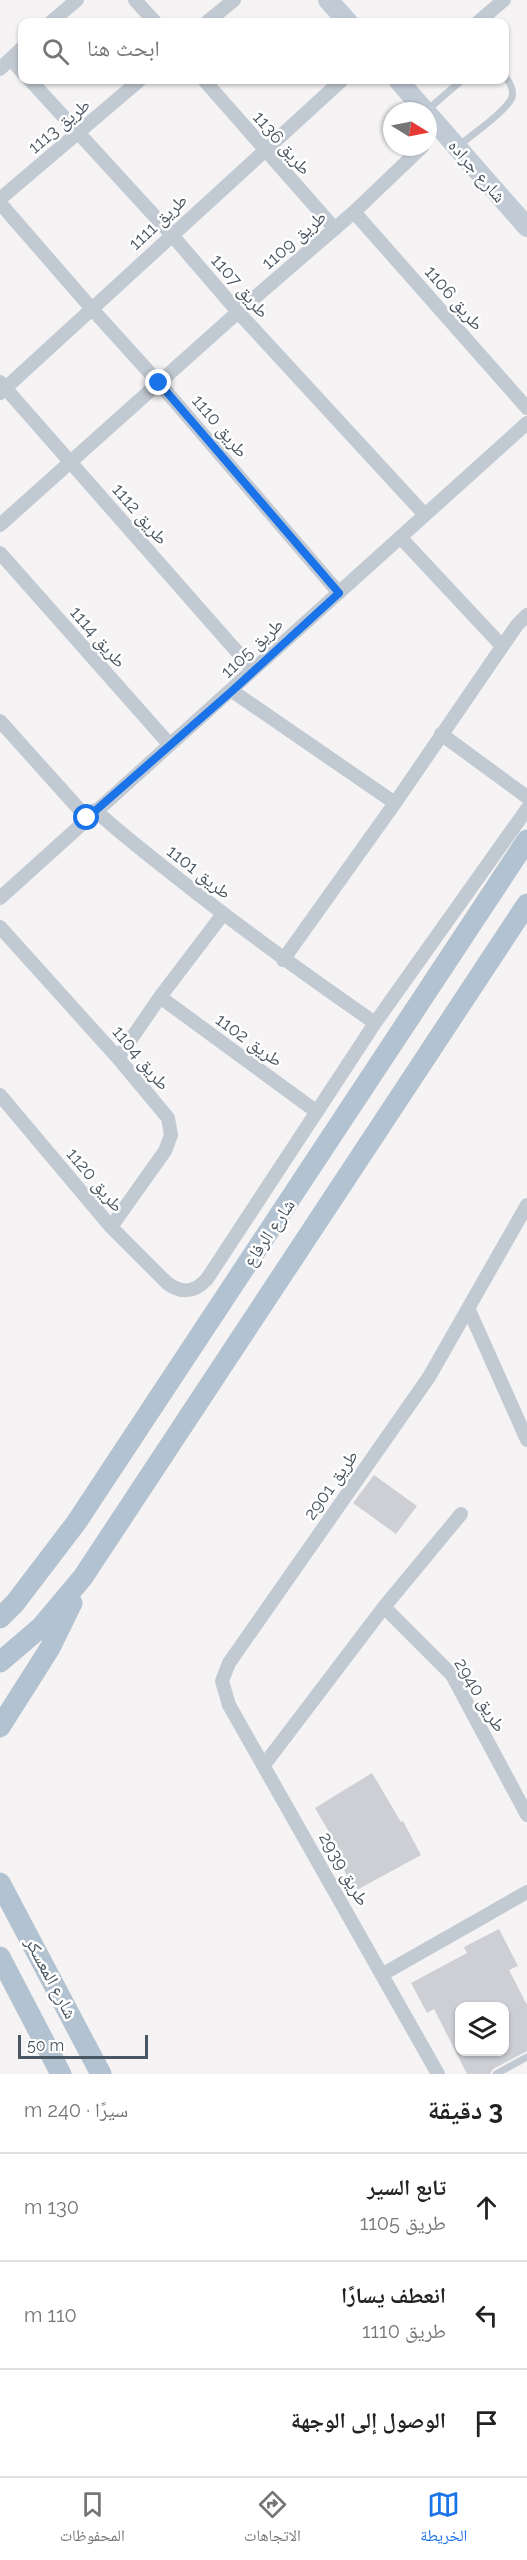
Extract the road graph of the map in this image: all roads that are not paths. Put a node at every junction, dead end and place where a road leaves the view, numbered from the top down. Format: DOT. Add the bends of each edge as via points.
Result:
graph roads {
  1 [pos="77,0"];
  2 [pos="135,0"];
  3 [pos="234,0"];
  4 [pos="328,0"];
  5 [pos="504,0"];
  6 [pos="56,18"];
  7 [pos="151,18"];
  8 [pos="212,18"];
  9 [pos="344,18"];
  10 [pos="483,18"];
  11 [pos="18,52"];
  12 [pos="5,64"];
  13 [pos="34,84"];
  14 [pos="135,84"];
  15 [pos="207,84"];
  16 [pos="338,84"];
  17 [pos="406,84"];
  18 [pos="459,84"];
  19 [pos="508,84"];
  20 [pos="418,102"];
  21 [pos="437,112"];
  22 [pos="437,128"];
  23 [pos="79,133"];
  24 [pos="457,147"];
  25 [pos="264,150"];
  26 [pos="413,156"];
  27 [pos="0,201"];
  28 [pos="354,212"];
  29 [pos="527,227"];
  30 [pos="335,229"];
  31 [pos="171,234"];
  32 [pos="92,309"];
  33 [pos="238,312"];
  34 [pos="159,383"];
  35 [pos="2,388"];
  36 [pos="527,408"];
  37 [pos="527,423"];
  38 [pos="72,462"];
  39 [pos="425,514"];
  40 [pos="0,525"];
  41 [pos="400,537"];
  42 [pos="0,553"];
  43 [pos="339,593"];
  44 [pos="527,615"];
  45 [pos="502,646"];
  46 [pos="253,670"];
  47 [pos="232,691"];
  48 [pos="0,721"];
  49 [pos="441,734"];
  50 [pos="170,745"];
  51 [pos="527,796"];
  52 [pos="395,803"];
  53 [pos="527,809"];
  54 [pos="91,814"];
  55 [pos="527,840"];
  56 [pos="0,898"];
  57 [pos="527,904"];
  58 [pos="223,914"];
  59 [pos="0,927"];
  60 [pos="283,960"];
  61 [pos="160,997"];
  62 [pos="375,1023"];
  63 [pos="118,1058"];
  64 [pos="0,1095"];
  65 [pos="317,1112"];
  66 [pos="527,1205"];
  67 [pos="111,1227"];
  68 [pos="469,1310"];
  69 [pos="527,1440"];
  70 [pos="460,1514"];
  71 [pos="39,1572"];
  72 [pos="82,1577"];
  73 [pos="0,1603"];
  74 [pos="384,1607"];
  75 [pos="0,1618"];
  76 [pos="0,1662"];
  77 [pos="222,1681"];
  78 [pos="0,1727"];
  79 [pos="264,1765"];
  80 [pos="527,1815"];
  81 [pos="0,1869"];
  82 [pos="2,1887"];
  83 [pos="527,1892"];
  84 [pos="0,1957"];
  85 [pos="383,1974"];
  86 [pos="527,2057"];
  87 [pos="62,2074"];
  88 [pos="101,2074"];
  89 [pos="438,2074"];
  90 [pos="496,2074"];
  1 -- 6 [label="street"];
  2 -- 7 [label="street"];
  3 -- 8 [label="street"];
  4 -- 9 [label="street"];
  5 -- 10 [label="street"];
  11 -- 12 [label="street"];
  13 -- 23 [label="street, طريق 1107"];
  14 -- 23 [label="street, طريق 1113"];
  15 -- 25 [label="street, طريق 1136"];
  16 -- 25 [label="street, طريق 1111"];
  17 -- 20 [label="street, شارع جراده"];
  18 -- 21 [label="lane"];
  19 -- 24 [label="lane" via="512,98"];
  22 -- 24 [label="street, شارع جراده"];
  23 -- 27 [label="street, طريق 1113"];
  23 -- 31 [label="street, طريق 1107"];
  24 -- 29 [label="street, شارع جراده"];
  25 -- 30 [label="street, طريق 1136"];
  25 -- 31 [label="street, طريق 1111"];
  26 -- 28 [label="street, طريق 1109"];
  27 -- 32 [label="street, طريق 1110"];
  28 -- 30 [label="street, طريق 1109"];
  28 -- 36 [label="street, طريق 1106"];
  30 -- 33 [label="street, طريق 1109"];
  31 -- 32 [label="street, طريق 1111"];
  31 -- 33 [label="street, طريق 1107"];
  32 -- 34 [label="street, طريق 1110"];
  32 -- 35 [label="street, طريق 1111"];
  33 -- 34 [label="street, طريق 1109"];
  33 -- 39 [label="street, طريق 1107"];
  34 -- 38 [label="street, طريق 1109"];
  34 -- 43 [label="street, طريق 1110"];
  35 -- 38 [label="street, طريق 1112"];
  37 -- 39 [label="street, طريق 1105"];
  38 -- 40 [label="street, طريق 1109"];
  38 -- 46 [label="street, طريق 1112"];
  39 -- 41 [label="street, طريق 1105"];
  41 -- 43 [label="street, طريق 1105"];
  41 -- 45 [label="street"];
  42 -- 50 [label="street, طريق 1114"];
  43 -- 46 [label="street, طريق 1105"];
  44 -- 45 [label="street"];
  45 -- 49 [label="street"];
  46 -- 47 [label="street, طريق 1105"];
  47 -- 50 [label="street, طريق 1105"];
  47 -- 52 [label="street"];
  48 -- 54 [label="street, طريق 1101"];
  49 -- 51 [label="street"];
  49 -- 52 [label="street"];
  50 -- 54 [label="street, طريق 1105"];
  52 -- 60 [label="street"];
  53 -- 62 [label="street"];
  54 -- 56 [label="street, طريق 1105"];
  54 -- 58 [label="street, طريق 1101"];
  55 -- 71 [label="main road, شارع الرفاع" via="76,1523"];
  57 -- 72 [label="main road, شارع الرفاع"];
  58 -- 60 [label="street, طريق 1101"];
  58 -- 61 [label="street"];
  59 -- 63 [label="street, طريق 1104"];
  60 -- 62 [label="street, طريق 1101"];
  61 -- 63 [label="street"];
  61 -- 65 [label="street, طريق 1102"];
  62 -- 65 [label="street"];
  63 -- 67 [label="street, طريق 1104" via="168,1118 171,1135 165,1151"];
  64 -- 67 [label="street, طريق 1120"];
  65 -- 67 [label="street, طريق 1120" via="199,1287 188,1292 177,1290"];
  66 -- 68 [label="street, طريق 2901"];
  68 -- 69 [label="street"];
  68 -- 77 [label="street, طريق 2901" via="429,1377 229,1664"];
  70 -- 74 [label="street"];
  71 -- 73 [label="main road"];
  71 -- 75 [label="main road, شارع الرفاع"];
  72 -- 76 [label="main road, شارع الرفاع" via="41,1627"];
  72 -- 78 [label="main road" via="50,1648"];
  74 -- 79 [label="street"];
  74 -- 80 [label="street, طريق 2940" via="452,1675"];
  77 -- 79 [label="street, طريق 2939" via="229,1705"];
  79 -- 85 [label="street, طريق 2939"];
  81 -- 82 [label="main road, شارع المعسكر"];
  82 -- 88 [label="main road, شارع المعسكر"];
  83 -- 85 [label="street"];
  84 -- 87 [label="main road, شارع المعسكر"];
  85 -- 89 [label="street, طريق 2939"];
  86 -- 90 [label="lane"];
}
